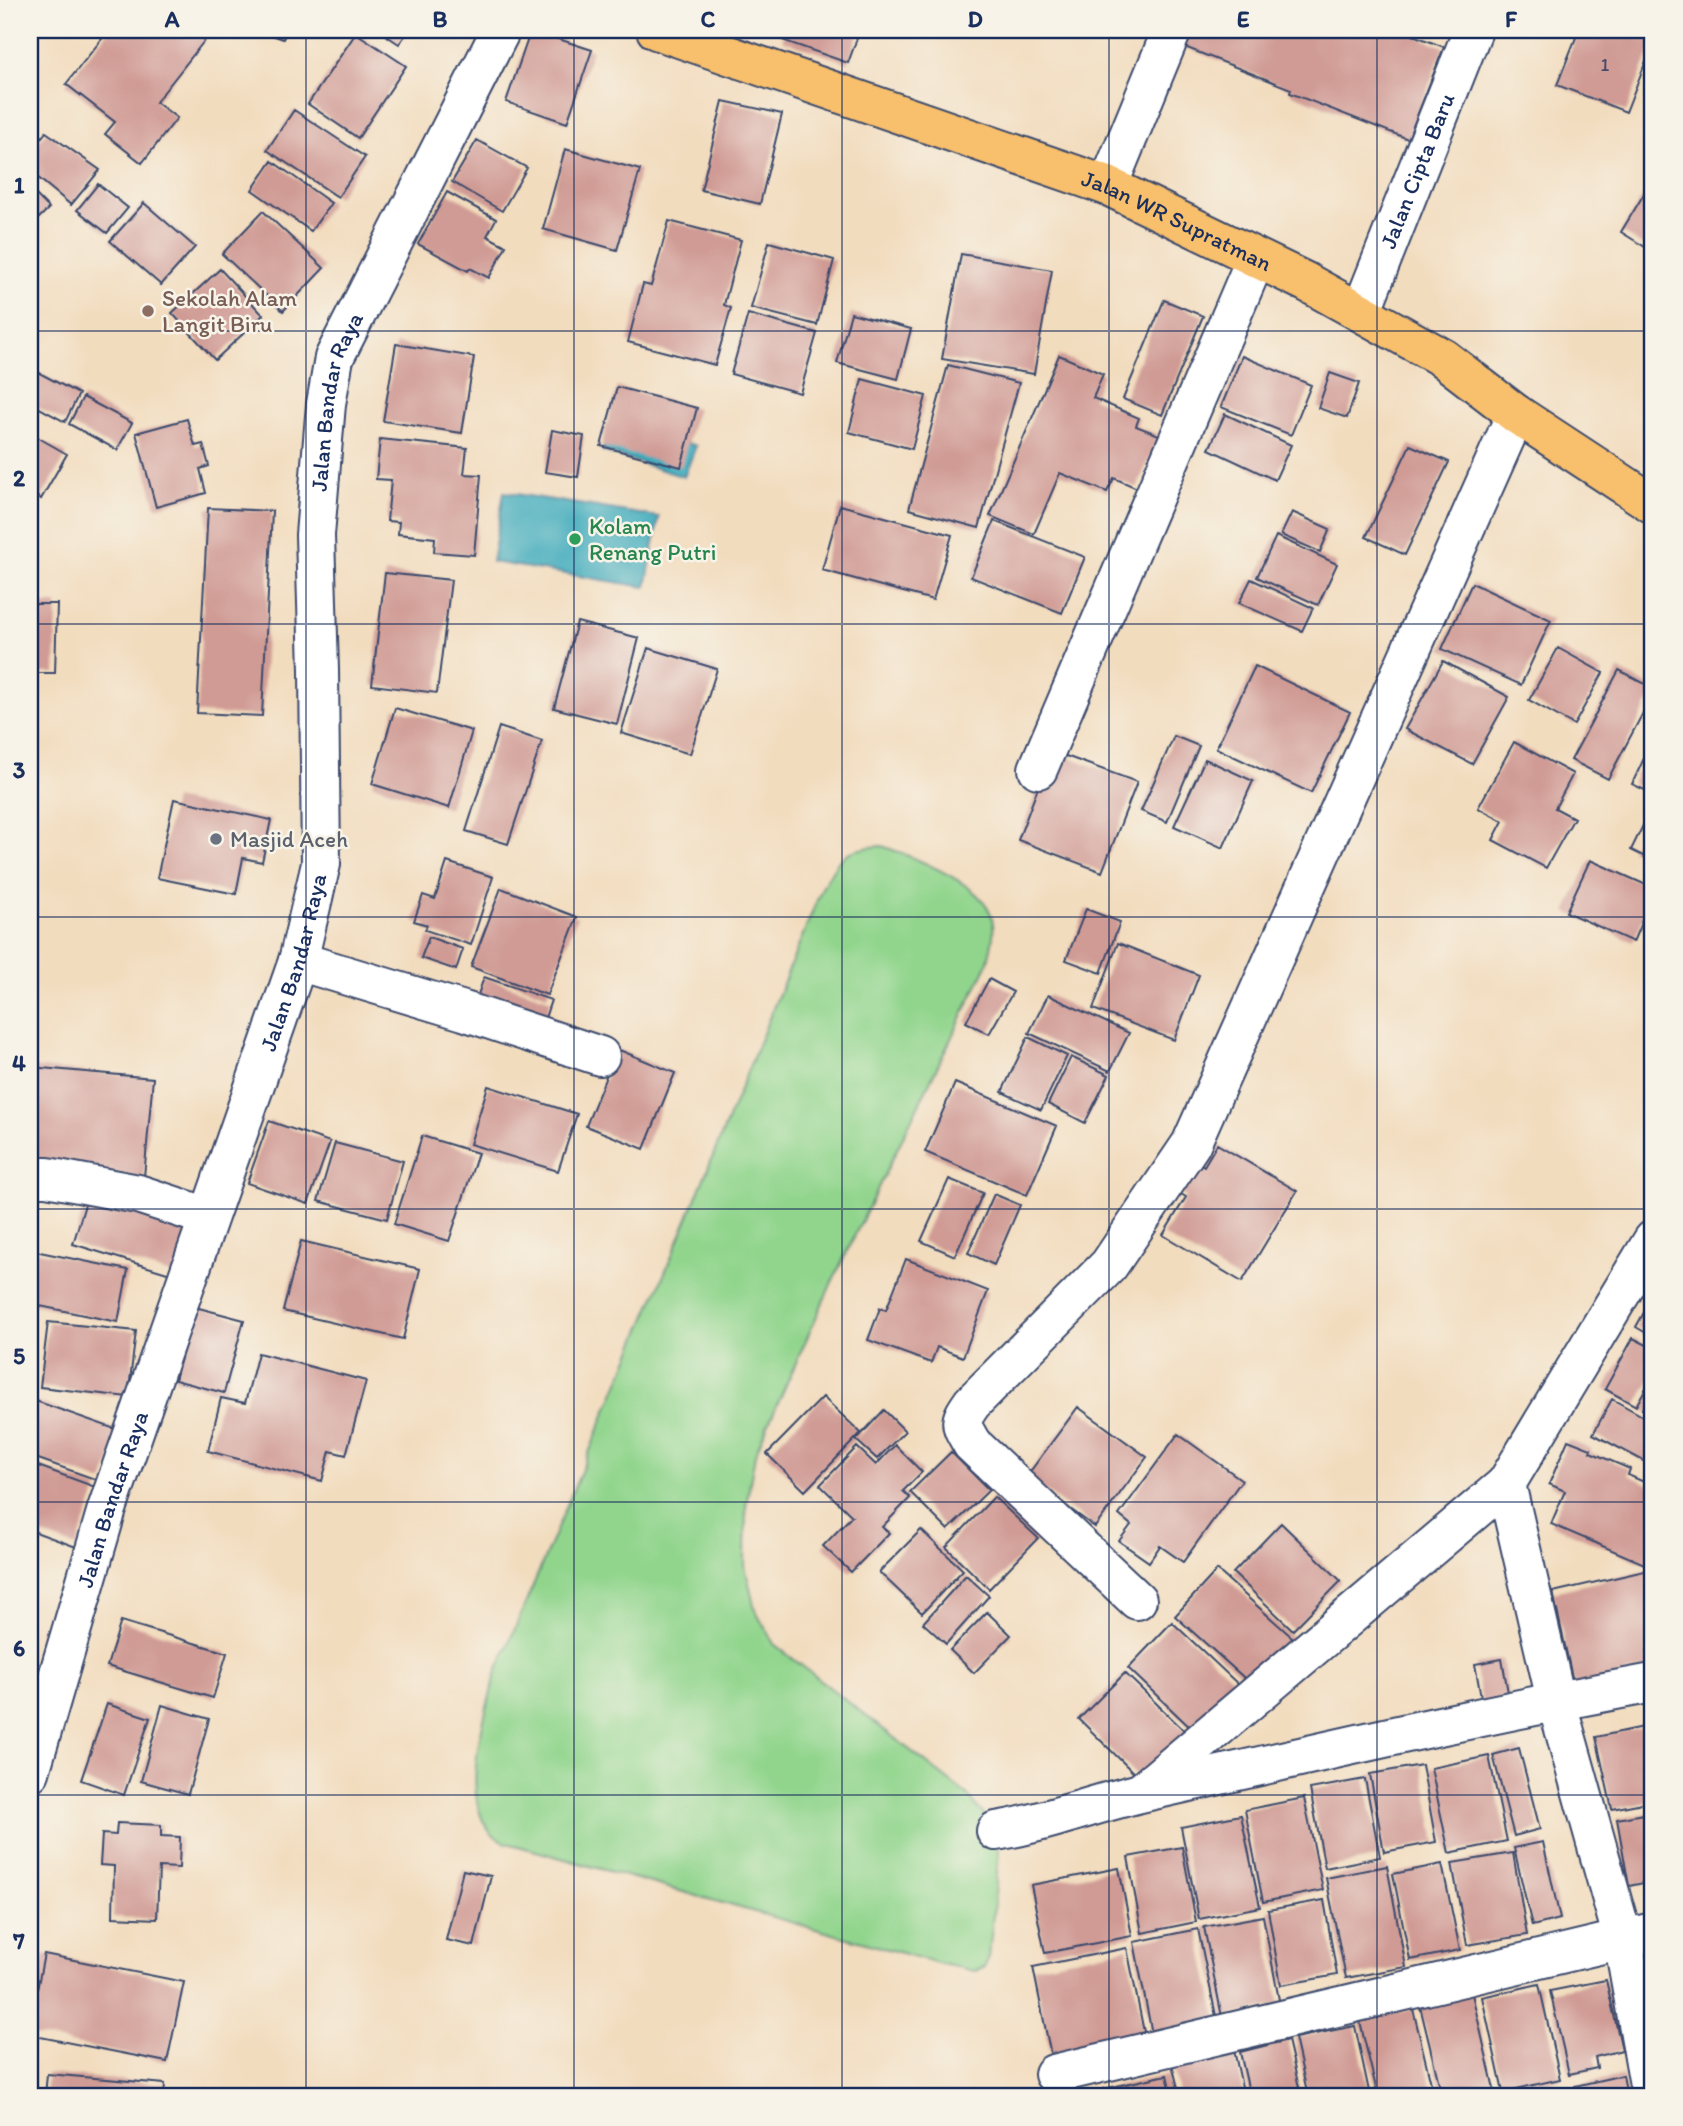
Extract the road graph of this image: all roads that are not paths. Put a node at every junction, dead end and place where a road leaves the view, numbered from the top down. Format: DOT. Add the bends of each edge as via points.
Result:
graph roads {
  1 [pos="501,30"];
  2 [pos="656,30"];
  3 [pos="1172,30"];
  4 [pos="1473,30"];
  5 [pos="1108,186"];
  6 [pos="1256,258"];
  7 [pos="1361,312"];
  8 [pos="1516,414"];
  9 [pos="1653,503"];
  10 [pos="1038,769"];
  11 [pos="298,961"];
  12 [pos="600,1056"];
  13 [pos="30,1177"];
  14 [pos="208,1217"];
  15 [pos="1653,1240"];
  16 [pos="1506,1485"];
  17 [pos="1136,1600"];
  18 [pos="1653,1683"];
  19 [pos="1556,1700"];
  20 [pos="30,1772"];
  21 [pos="1139,1793"];
  22 [pos="996,1831"];
  23 [pos="1638,1936"];
  24 [pos="1054,2074"];
  25 [pos="1651,2096"];
  1 -- 11 [label="street, Jalan Bandar Raya" via="334,358 315,535 321,864"];
  2 -- 5 [label="highway, Jalan WR Supratman"];
  3 -- 5 [label="street"];
  4 -- 7 [label="street, Jalan Cipta Baru"];
  5 -- 6 [label="highway, Jalan WR Supratman"];
  6 -- 7 [label="highway, Jalan WR Supratman"];
  6 -- 10 [label="street"];
  7 -- 8 [label="highway, Jalan WR Supratman" via="1443,358"];
  8 -- 9 [label="highway, Jalan WR Supratman"];
  8 -- 17 [label="street" via="1191,1144 1109,1265 962,1418 972,1444"];
  11 -- 12 [label="street"];
  11 -- 14 [label="street, Jalan Bandar Raya"];
  13 -- 14 [label="street" via="138,1194"];
  14 -- 20 [label="street, Jalan Bandar Raya" via="107,1509"];
  15 -- 16 [label="street"];
  16 -- 19 [label="street"];
  16 -- 21 [label="street"];
  18 -- 19 [label="street"];
  19 -- 21 [label="street"];
  19 -- 23 [label="street"];
  21 -- 22 [label="street" via="1030,1826"];
  23 -- 24 [label="street"];
  23 -- 25 [label="street"];
}
